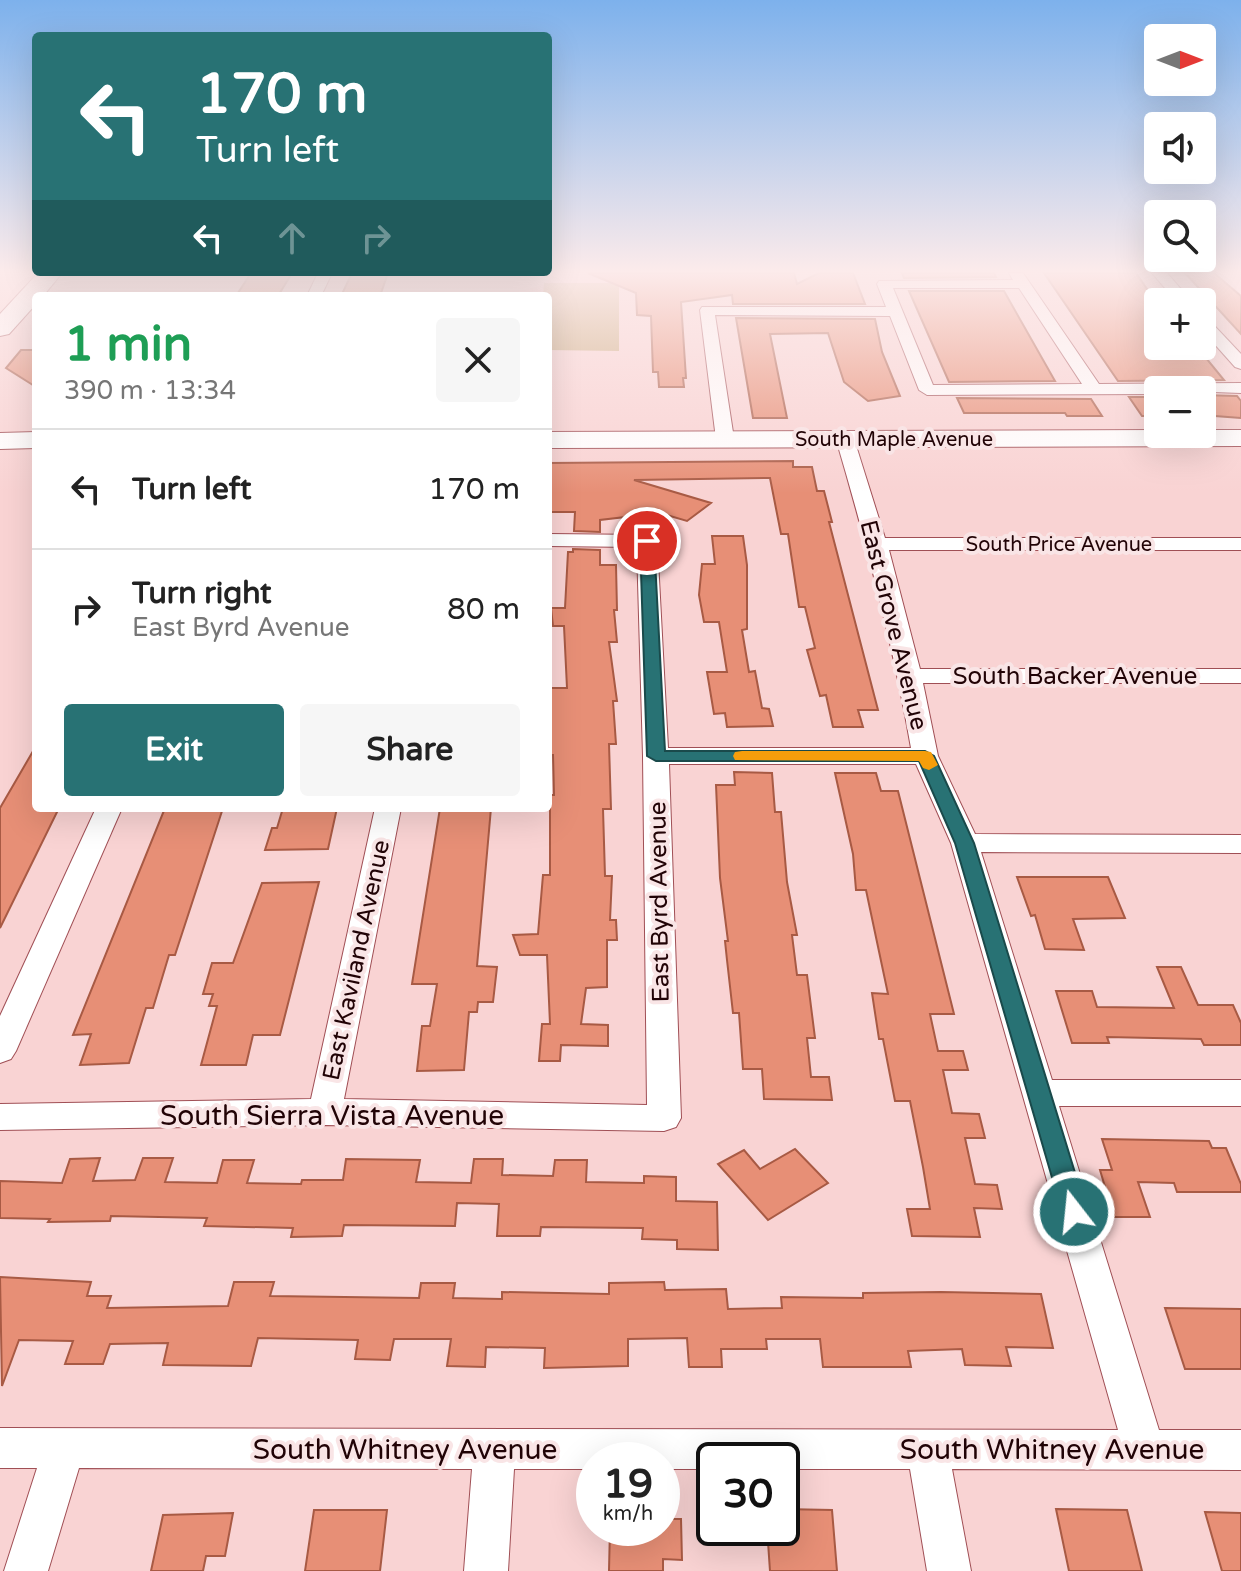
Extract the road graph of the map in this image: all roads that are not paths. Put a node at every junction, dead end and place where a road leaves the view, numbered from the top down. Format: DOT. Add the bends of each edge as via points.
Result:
graph roads {
  1 [pos="712,346"];
  2 [pos="909,346"];
  3 [pos="1065,346"];
  4 [pos="1225,346"];
  5 [pos="1241,364"];
  6 [pos="1241,388"];
  7 [pos="1094,389"];
  8 [pos="1241,438"];
  9 [pos="725,439"];
  10 [pos="845,439"];
  11 [pos="32,440"];
  12 [pos="552,440"];
  13 [pos="0,441"];
  14 [pos="552,540"];
  15 [pos="877,544"];
  16 [pos="1241,544"];
  17 [pos="910,676"];
  18 [pos="1241,676"];
  19 [pos="656,756"];
  20 [pos="925,756"];
  21 [pos="107,812"];
  22 [pos="387,812"];
  23 [pos="965,843"];
  24 [pos="1241,844"];
  25 [pos="0,1051"];
  26 [pos="1039,1093"];
  27 [pos="1241,1093"];
  28 [pos="325,1112"];
  29 [pos="0,1117"];
  30 [pos="664,1118"];
  31 [pos="0,1448"];
  32 [pos="64,1448"];
  33 [pos="927,1448"];
  34 [pos="494,1449"];
  35 [pos="1241,1450"];
  36 [pos="1145,1451"];
  37 [pos="26,1571"];
  38 [pos="486,1571"];
  39 [pos="949,1571"];
  1 -- 9 [label="street"];
  2 -- 7 [label="street" via="927,390"];
  3 -- 7 [label="street"];
  4 -- 5 [label="street"];
  6 -- 7 [label="street"];
  8 -- 10 [label="main road, South Maple Avenue"];
  9 -- 10 [label="main road, South Maple Avenue"];
  9 -- 12 [label="main road, South Maple Avenue"];
  10 -- 15 [label="street, East Grove Avenue"];
  11 -- 13 [label="main road"];
  14 -- 19 [label="street, East Byrd Avenue" via="647,541"];
  15 -- 16 [label="street, South Price Avenue"];
  15 -- 17 [label="street, East Grove Avenue"];
  17 -- 18 [label="street, South Backer Avenue"];
  17 -- 20 [label="street, East Grove Avenue"];
  19 -- 20 [label="street"];
  19 -- 30 [label="street, East Byrd Avenue"];
  20 -- 23 [label="street, East Grove Avenue"];
  21 -- 25 [label="street"];
  22 -- 28 [label="street, East Kaviland Avenue"];
  23 -- 24 [label="street"];
  23 -- 26 [label="street, East Grove Avenue"];
  26 -- 27 [label="street"];
  26 -- 36 [label="street, East Grove Avenue"];
  28 -- 29 [label="street, South Sierra Vista Avenue"];
  28 -- 30 [label="street, South Sierra Vista Avenue"];
  31 -- 32 [label="street, South Whitney Avenue"];
  32 -- 34 [label="street, South Whitney Avenue"];
  32 -- 37 [label="street"];
  33 -- 34 [label="street, South Whitney Avenue"];
  33 -- 36 [label="street, South Whitney Avenue"];
  33 -- 39 [label="street"];
  34 -- 38 [label="street"];
  35 -- 36 [label="street, South Whitney Avenue"];
}
